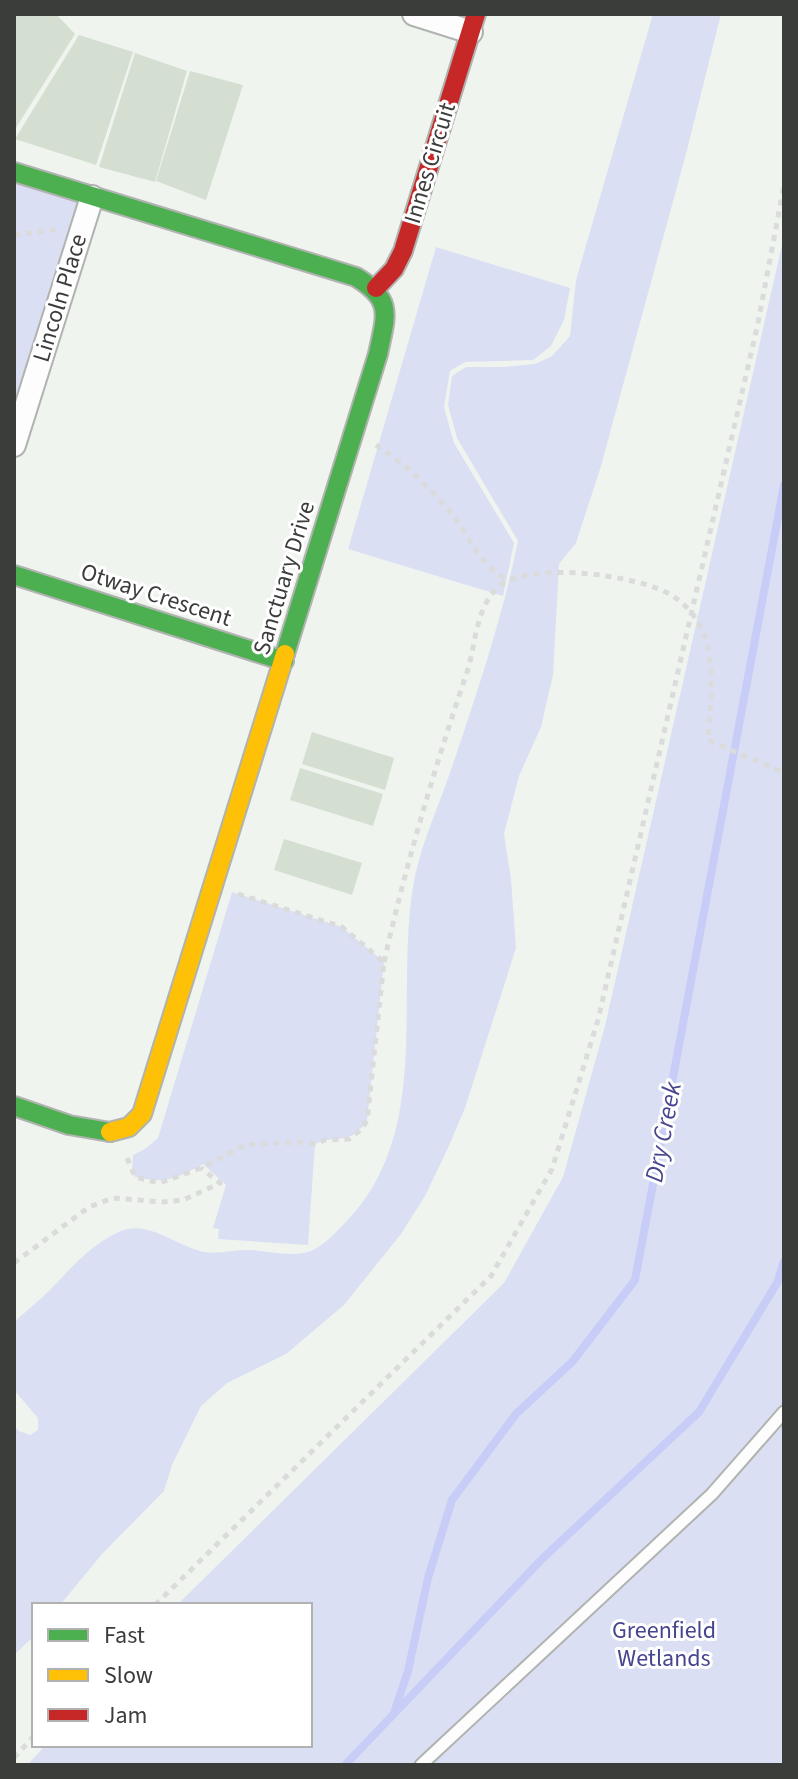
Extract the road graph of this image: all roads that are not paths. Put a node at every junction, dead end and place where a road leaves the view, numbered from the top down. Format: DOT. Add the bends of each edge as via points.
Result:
graph roads {
  1 [pos="414,14"];
  2 [pos="473,23"];
  3 [pos="14,172"];
  4 [pos="92,197"];
  5 [pos="376,288"];
  6 [pos="14,445"];
  7 [pos="14,575"];
  8 [pos="284,661"];
  9 [pos="14,1106"];
  10 [pos="784,1412"];
  11 [pos="421,1765"];
  1 -- 2 [label="street, Innes Circuit"];
  2 -- 5 [label="street, Innes Circuit" via="403,251"];
  3 -- 4 [label="street"];
  4 -- 5 [label="street" via="356,277"];
  4 -- 6 [label="street, Lincoln Place"];
  5 -- 8 [label="street, Sanctuary Drive" via="385,298 386,316 378,354"];
  7 -- 8 [label="street, Otway Crescent"];
  8 -- 9 [label="street, Sanctuary Drive" via="142,1114 117,1131 92,1130"];
  10 -- 11 [label="lane" via="712,1494"];
}
